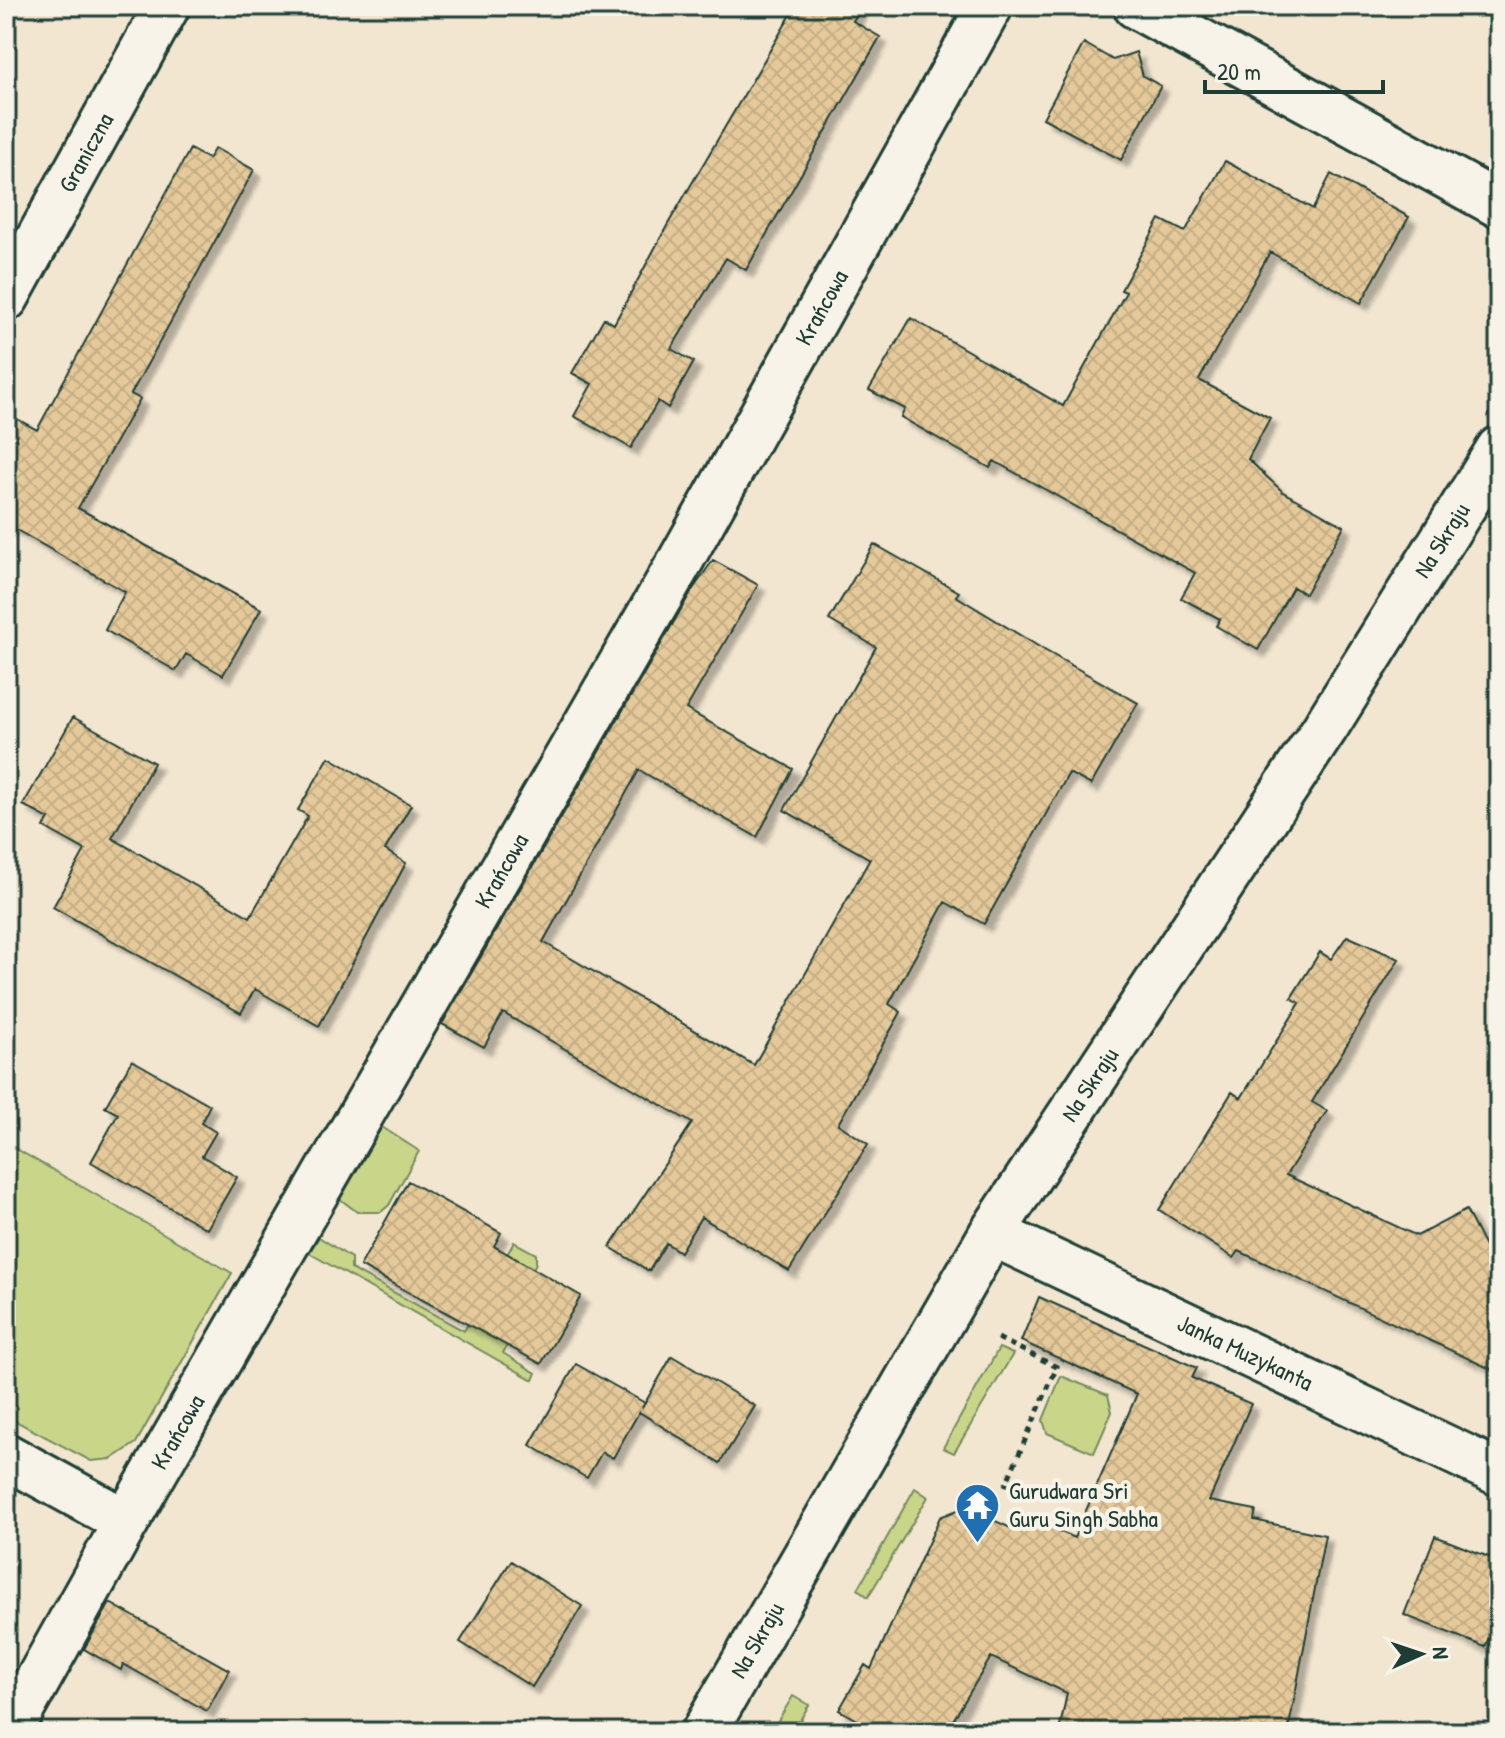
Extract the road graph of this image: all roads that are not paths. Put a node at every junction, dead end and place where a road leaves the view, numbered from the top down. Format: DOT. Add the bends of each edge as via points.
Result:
graph roads {
  1 [pos="167,6"];
  2 [pos="990,6"];
  3 [pos="1136,6"];
  4 [pos="1499,205"];
  5 [pos="6,298"];
  6 [pos="1499,449"];
  7 [pos="992,1233"];
  8 [pos="6,1456"];
  9 [pos="1499,1473"];
  10 [pos="126,1522"];
  11 [pos="9,1732"];
  12 [pos="704,1732"];
  1 -- 5 [label="street, Graniczna"];
  2 -- 10 [label="street, Krańcowa" via="681,560"];
  3 -- 4 [label="street"];
  6 -- 7 [label="street, Na Skraju" via="1325,728"];
  7 -- 9 [label="street, Janka Muzykanta"];
  7 -- 12 [label="street, Na Skraju"];
  8 -- 10 [label="street"];
  10 -- 11 [label="street, Krańcowa"];
}
